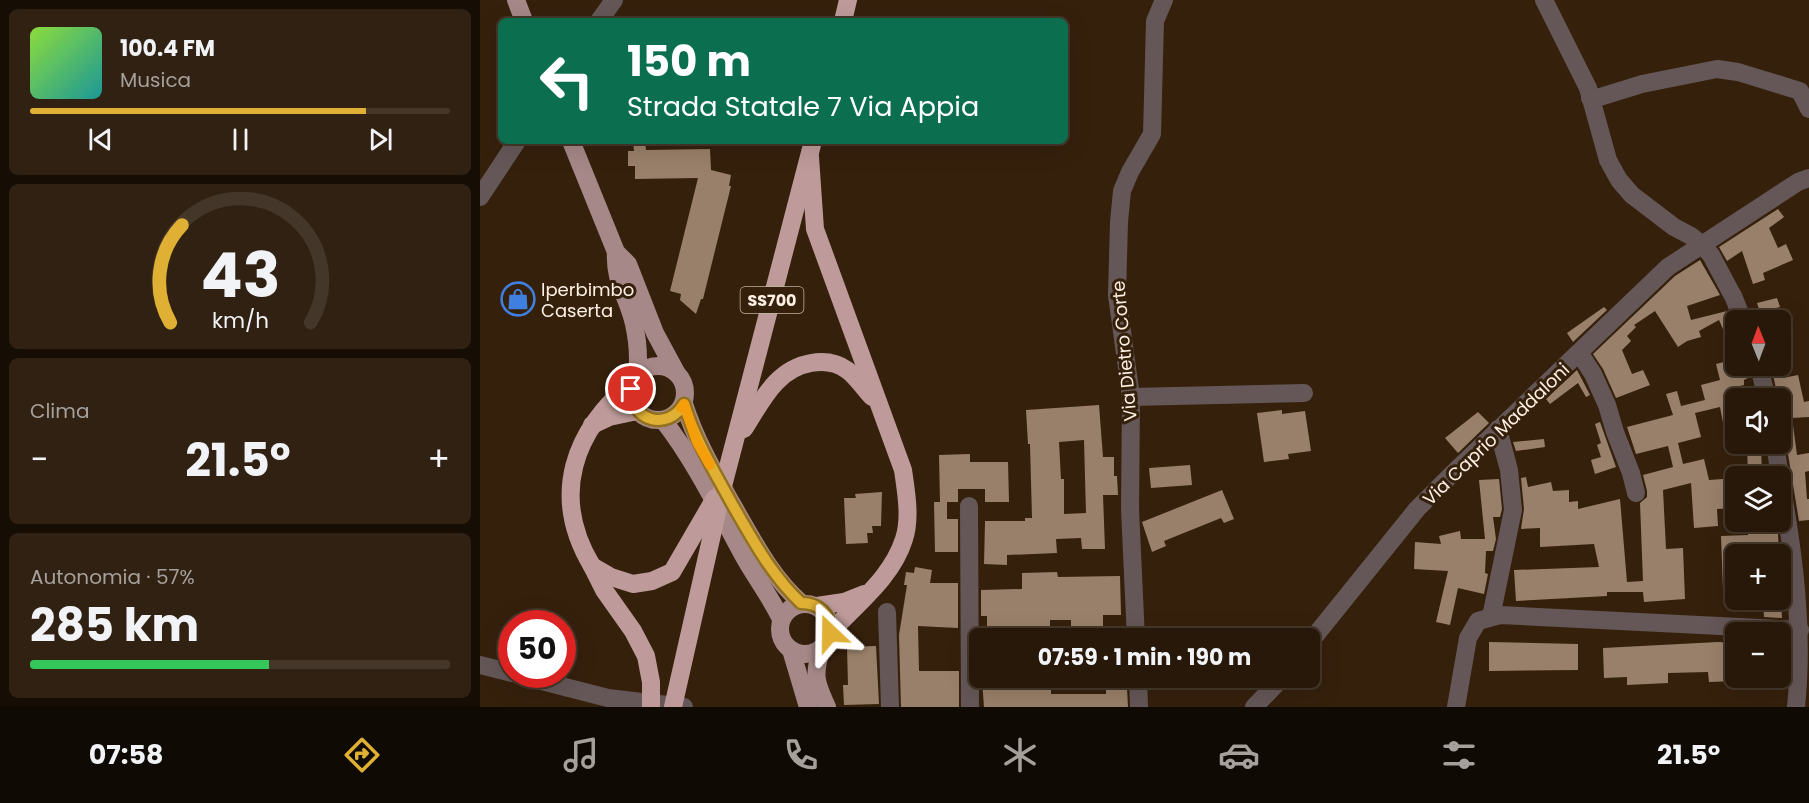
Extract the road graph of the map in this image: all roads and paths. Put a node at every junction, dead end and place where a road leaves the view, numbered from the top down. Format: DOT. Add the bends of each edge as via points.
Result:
graph roads {
  1 [pos="516,0"];
  2 [pos="614,0"];
  3 [pos="848,0"];
  4 [pos="1164,0"];
  5 [pos="1544,0"];
  6 [pos="523,18"];
  7 [pos="601,18"];
  8 [pos="844,18"];
  9 [pos="1590,98"];
  10 [pos="1809,109"];
  11 [pos="515,144"];
  12 [pos="572,144"];
  13 [pos="812,149"];
  14 [pos="1809,178"];
  15 [pos="480,197"];
  16 [pos="1703,246"];
  17 [pos="616,252"];
  18 [pos="1739,310"];
  19 [pos="1580,354"];
  20 [pos="676,372"];
  21 [pos="635,379"];
  22 [pos="1304,393"];
  23 [pos="1131,397"];
  24 [pos="684,404"];
  25 [pos="879,405"];
  26 [pos="637,411"];
  27 [pos="663,420"];
  28 [pos="591,426"];
  29 [pos="1498,429"];
  30 [pos="735,444"];
  31 [pos="723,486"];
  32 [pos="1635,493"];
  33 [pos="969,506"];
  34 [pos="1789,532"];
  35 [pos="592,566"];
  36 [pos="872,591"];
  37 [pos="809,604"];
  38 [pos="887,612"];
  39 [pos="1491,618"];
  40 [pos="781,619"];
  41 [pos="1135,628"];
  42 [pos="1320,630"];
  43 [pos="1800,630"];
  44 [pos="826,640"];
  45 [pos="791,650"];
  46 [pos="480,665"];
  47 [pos="498,670"];
  48 [pos="569,688"];
  49 [pos="1138,688"];
  50 [pos="1272,688"];
  51 [pos="806,706"];
  52 [pos="651,707"];
  53 [pos="674,707"];
  54 [pos="684,707"];
  55 [pos="827,707"];
  56 [pos="890,707"];
  57 [pos="970,707"];
  58 [pos="1139,707"];
  59 [pos="1254,707"];
  60 [pos="1456,707"];
  61 [pos="1796,707"];
  1 -- 6 [label="main road"];
  2 -- 7 [label="street"];
  3 -- 8 [label="highway"];
  4 -- 23 [label="street, Via Dietro Corte" via="1155,21 1152,134 1122,191 1119,222 1117,295"];
  5 -- 9 [label="street"];
  9 -- 10 [label="street" via="1717,69 1800,91"];
  9 -- 16 [label="street" via="1608,160 1619,180 1632,195"];
  11 -- 15 [label="street"];
  12 -- 17 [label="main road"];
  13 -- 25 [label="highway" via="815,229"];
  13 -- 30 [label="highway, SS700"];
  14 -- 16 [label="street, Via Caprio Maddaloni"];
  16 -- 18 [label="street"];
  16 -- 19 [label="street, Via Caprio Maddaloni" via="1668,267"];
  17 -- 20 [label="main road" via="628,264 655,333"];
  17 -- 21 [label="main road" via="615,269 634,324 639,358"];
  19 -- 29 [label="street, Via Caprio Maddaloni"];
  19 -- 32 [label="street" via="1607,405"];
  20 -- 21 [label="main road" via="656,366 642,371"];
  20 -- 24 [label="main road" via="685,387"];
  21 -- 26 [label="main road" via="631,397"];
  21 -- 28 [label="highway"];
  22 -- 23 [label="street"];
  23 -- 41 [label="street, Via Dietro Corte" via="1130,509"];
  24 -- 27 [label="main road" via="675,415"];
  24 -- 37 [label="main road" via="697,442 765,562 782,586"];
  25 -- 30 [label="highway, SS700" via="848,370 834,363 798,365 783,373 770,389"];
  25 -- 36 [label="highway, SS700" via="903,470 907,495 905,538"];
  26 -- 27 [label="main road" via="653,420"];
  26 -- 28 [label="highway"];
  27 -- 40 [label="main road" via="684,448"];
  28 -- 35 [label="highway" via="580,445 570,491 575,529"];
  29 -- 39 [label="street" via="1509,470 1513,510"];
  29 -- 42 [label="street, Via Caprio Maddaloni" via="1418,509"];
  30 -- 31 [label="highway, SS700"];
  31 -- 35 [label="highway, SS700, bridge" via="672,572 633,584"];
  31 -- 53 [label="highway, SS700, bridge"];
  33 -- 57 [label="street"];
  34 -- 43 [label="street"];
  35 -- 52 [label="highway, bridge" via="645,656"];
  36 -- 37 [label="highway" via="844,602"];
  36 -- 44 [label="highway, SS700"];
  37 -- 40 [label="main road" via="786,611"];
  37 -- 44 [label="main road" via="822,609 829,620"];
  38 -- 56 [label="street"];
  39 -- 43 [label="street" via="1500,615"];
  39 -- 60 [label="street" via="1478,621 1468,638"];
  40 -- 45 [label="main road" via="780,636"];
  43 -- 61 [label="street"];
  44 -- 45 [label="main road" via="807,654"];
  44 -- 55 [label="main road" via="816,677"];
  45 -- 51 [label="main road"];
  46 -- 47 [label="street"];
  48 -- 54 [label="street" via="608,698"];
  49 -- 58 [label="street"];
  50 -- 59 [label="street"];
}
